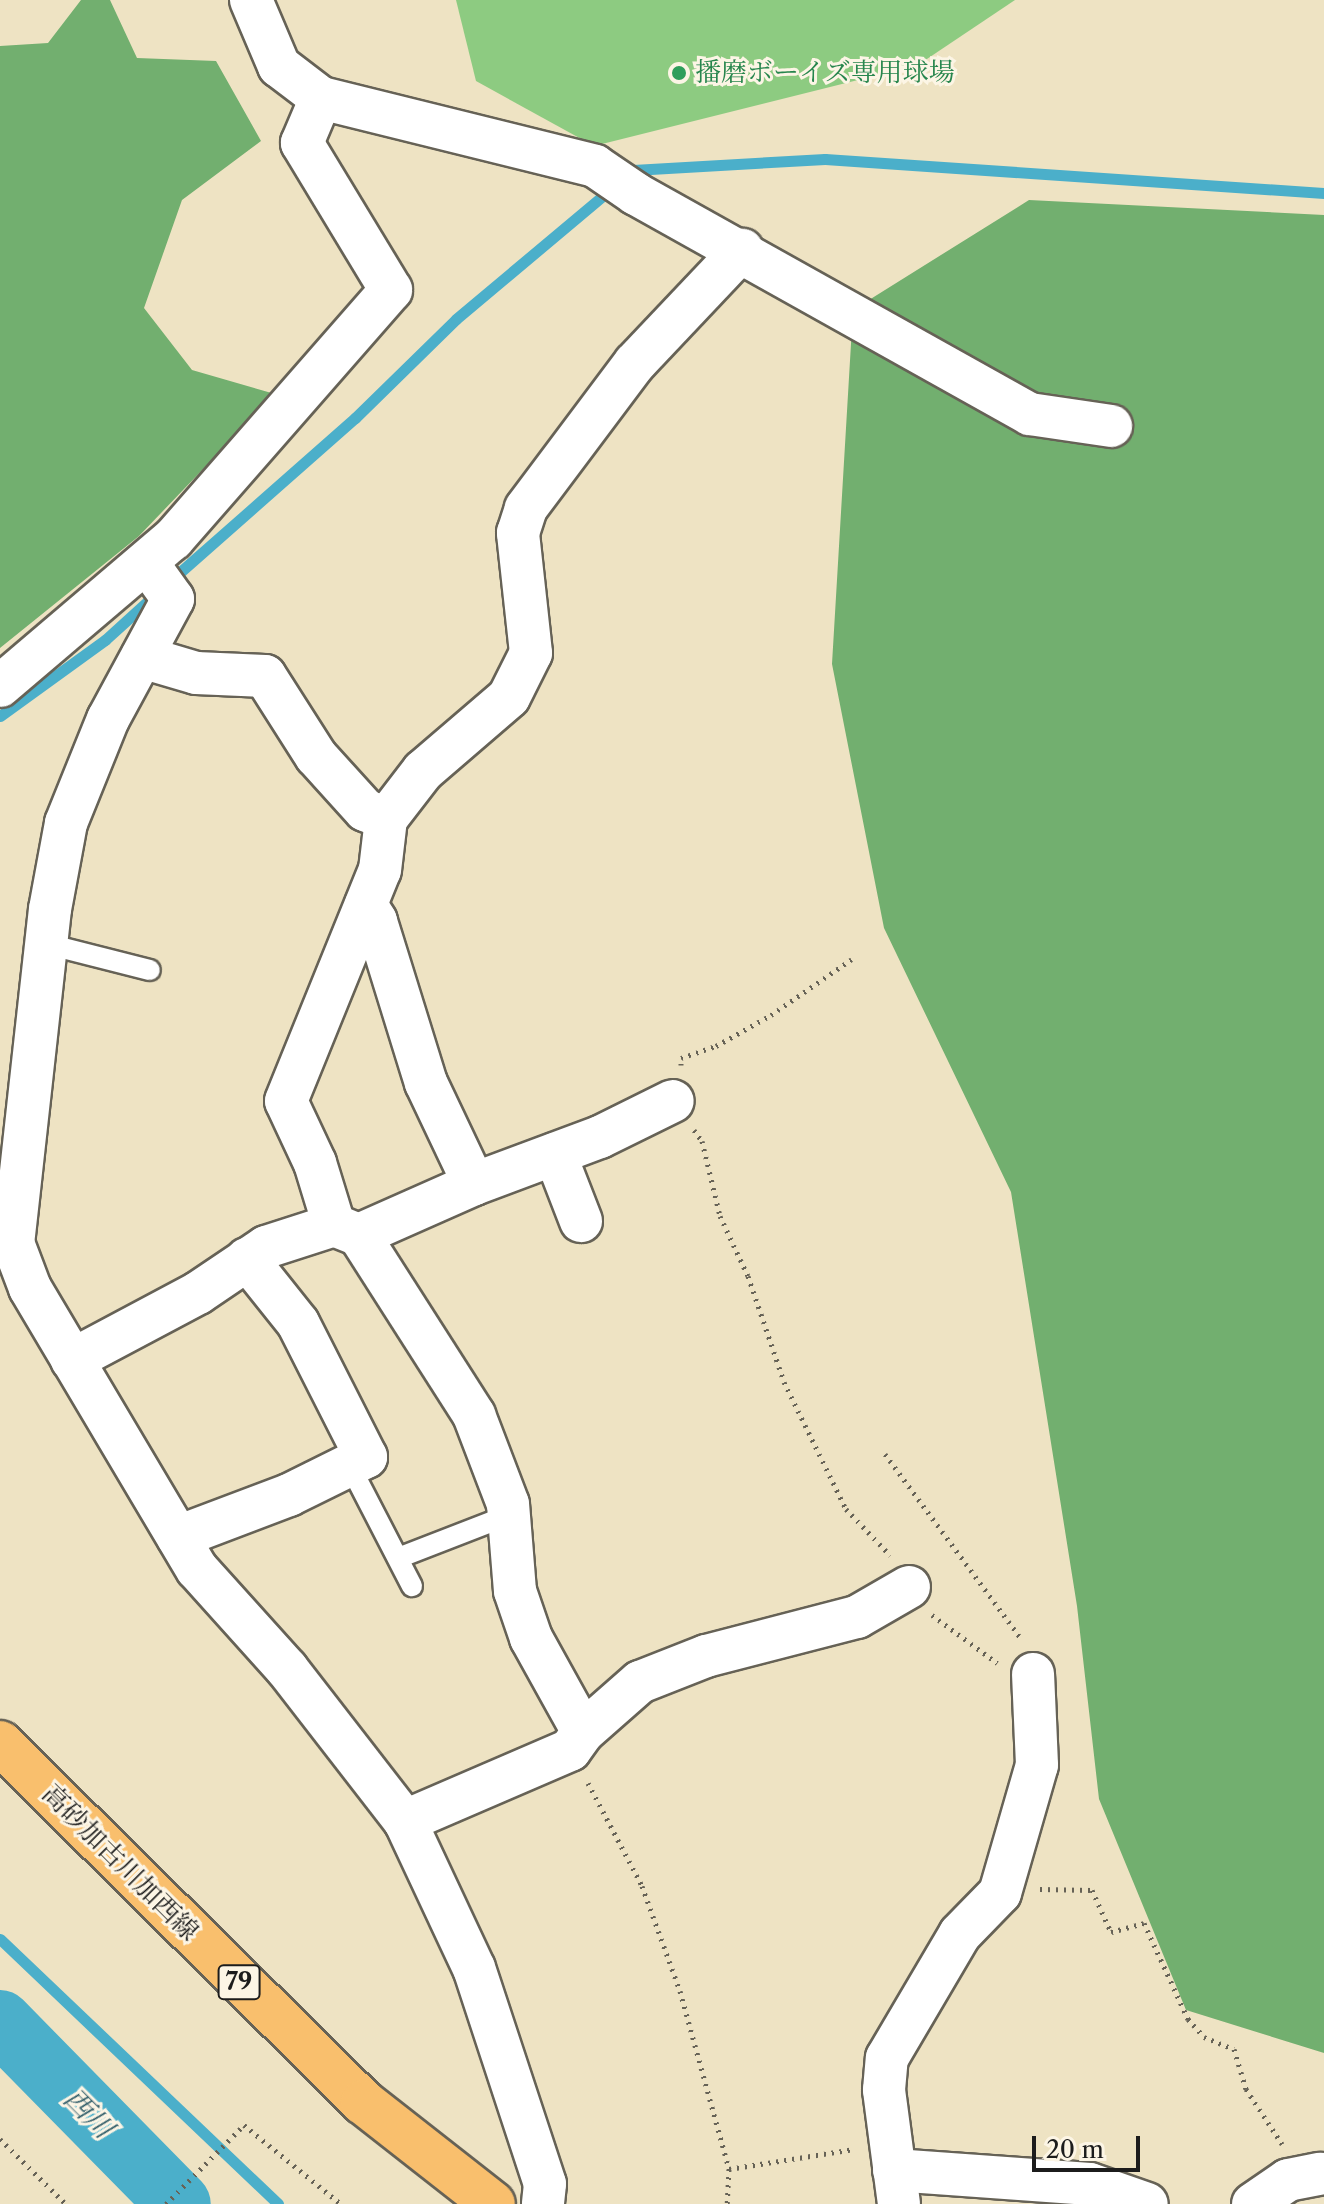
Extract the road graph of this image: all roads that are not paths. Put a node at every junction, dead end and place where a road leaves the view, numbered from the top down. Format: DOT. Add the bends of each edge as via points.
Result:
graph roads {
  1 [pos="251,0"];
  2 [pos="321,98"];
  3 [pos="742,250"];
  4 [pos="1111,426"];
  5 [pos="148,564"];
  6 [pos="142,657"];
  7 [pos="0,686"];
  8 [pos="386,819"];
  9 [pos="366,905"];
  10 [pos="47,944"];
  11 [pos="150,970"];
  12 [pos="673,1101"];
  13 [pos="555,1154"];
  14 [pos="474,1184"];
  15 [pos="581,1221"];
  16 [pos="347,1230"];
  17 [pos="247,1259"];
  18 [pos="72,1360"];
  19 [pos="351,1468"];
  20 [pos="509,1515"];
  21 [pos="178,1537"];
  22 [pos="398,1558"];
  23 [pos="412,1586"];
  24 [pos="909,1587"];
  25 [pos="1033,1674"];
  26 [pos="577,1741"];
  27 [pos="0,1743"];
  28 [pos="405,1821"];
  29 [pos="894,2172"];
  30 [pos="1309,2176"];
  31 [pos="493,2204"];
  32 [pos="543,2204"];
  33 [pos="1147,2204"];
  34 [pos="1253,2204"];
  1 -- 2 [label="street" via="279,66"];
  2 -- 3 [label="street" via="595,166"];
  2 -- 5 [label="street" via="302,143 391,290"];
  3 -- 4 [label="street" via="1030,414"];
  3 -- 8 [label="street" via="635,363 526,508 518,533 531,653 509,697 423,771"];
  5 -- 6 [label="street" via="173,599"];
  5 -- 7 [label="street"];
  6 -- 8 [label="street" via="196,673 265,676 316,756 365,810"];
  6 -- 10 [label="street" via="108,719 66,823"];
  8 -- 9 [label="street" via="387,843"];
  9 -- 14 [label="street" via="376,921 426,1083"];
  9 -- 16 [label="street" via="286,1101"];
  10 -- 11 [label="lane"];
  10 -- 18 [label="street" via="13,1243 30,1288"];
  12 -- 13 [label="street"];
  13 -- 14 [label="street"];
  13 -- 15 [label="street"];
  14 -- 16 [label="street"];
  16 -- 17 [label="street" via="266,1247"];
  16 -- 20 [label="street" via="474,1415"];
  17 -- 18 [label="street" via="198,1293"];
  17 -- 19 [label="street" via="298,1323 366,1457"];
  18 -- 21 [label="street"];
  19 -- 21 [label="street"];
  19 -- 22 [label="lane"];
  20 -- 22 [label="lane"];
  20 -- 26 [label="street" via="515,1591"];
  21 -- 28 [label="street" via="197,1569 287,1669"];
  22 -- 23 [label="lane"];
  24 -- 26 [label="street" via="857,1617 706,1656 640,1682"];
  25 -- 29 [label="street" via="1037,1765 1000,1893 960,1934 887,2058 884,2090"];
  26 -- 28 [label="street"];
  27 -- 31 [label="main road, 高砂加古川加西線 / 79" via="363,2102"];
  28 -- 32 [label="street" via="474,1968 545,2184"];
  29 -- 33 [label="street" via="1090,2184"];
  30 -- 34 [label="street" via="1273,2188"];
}
